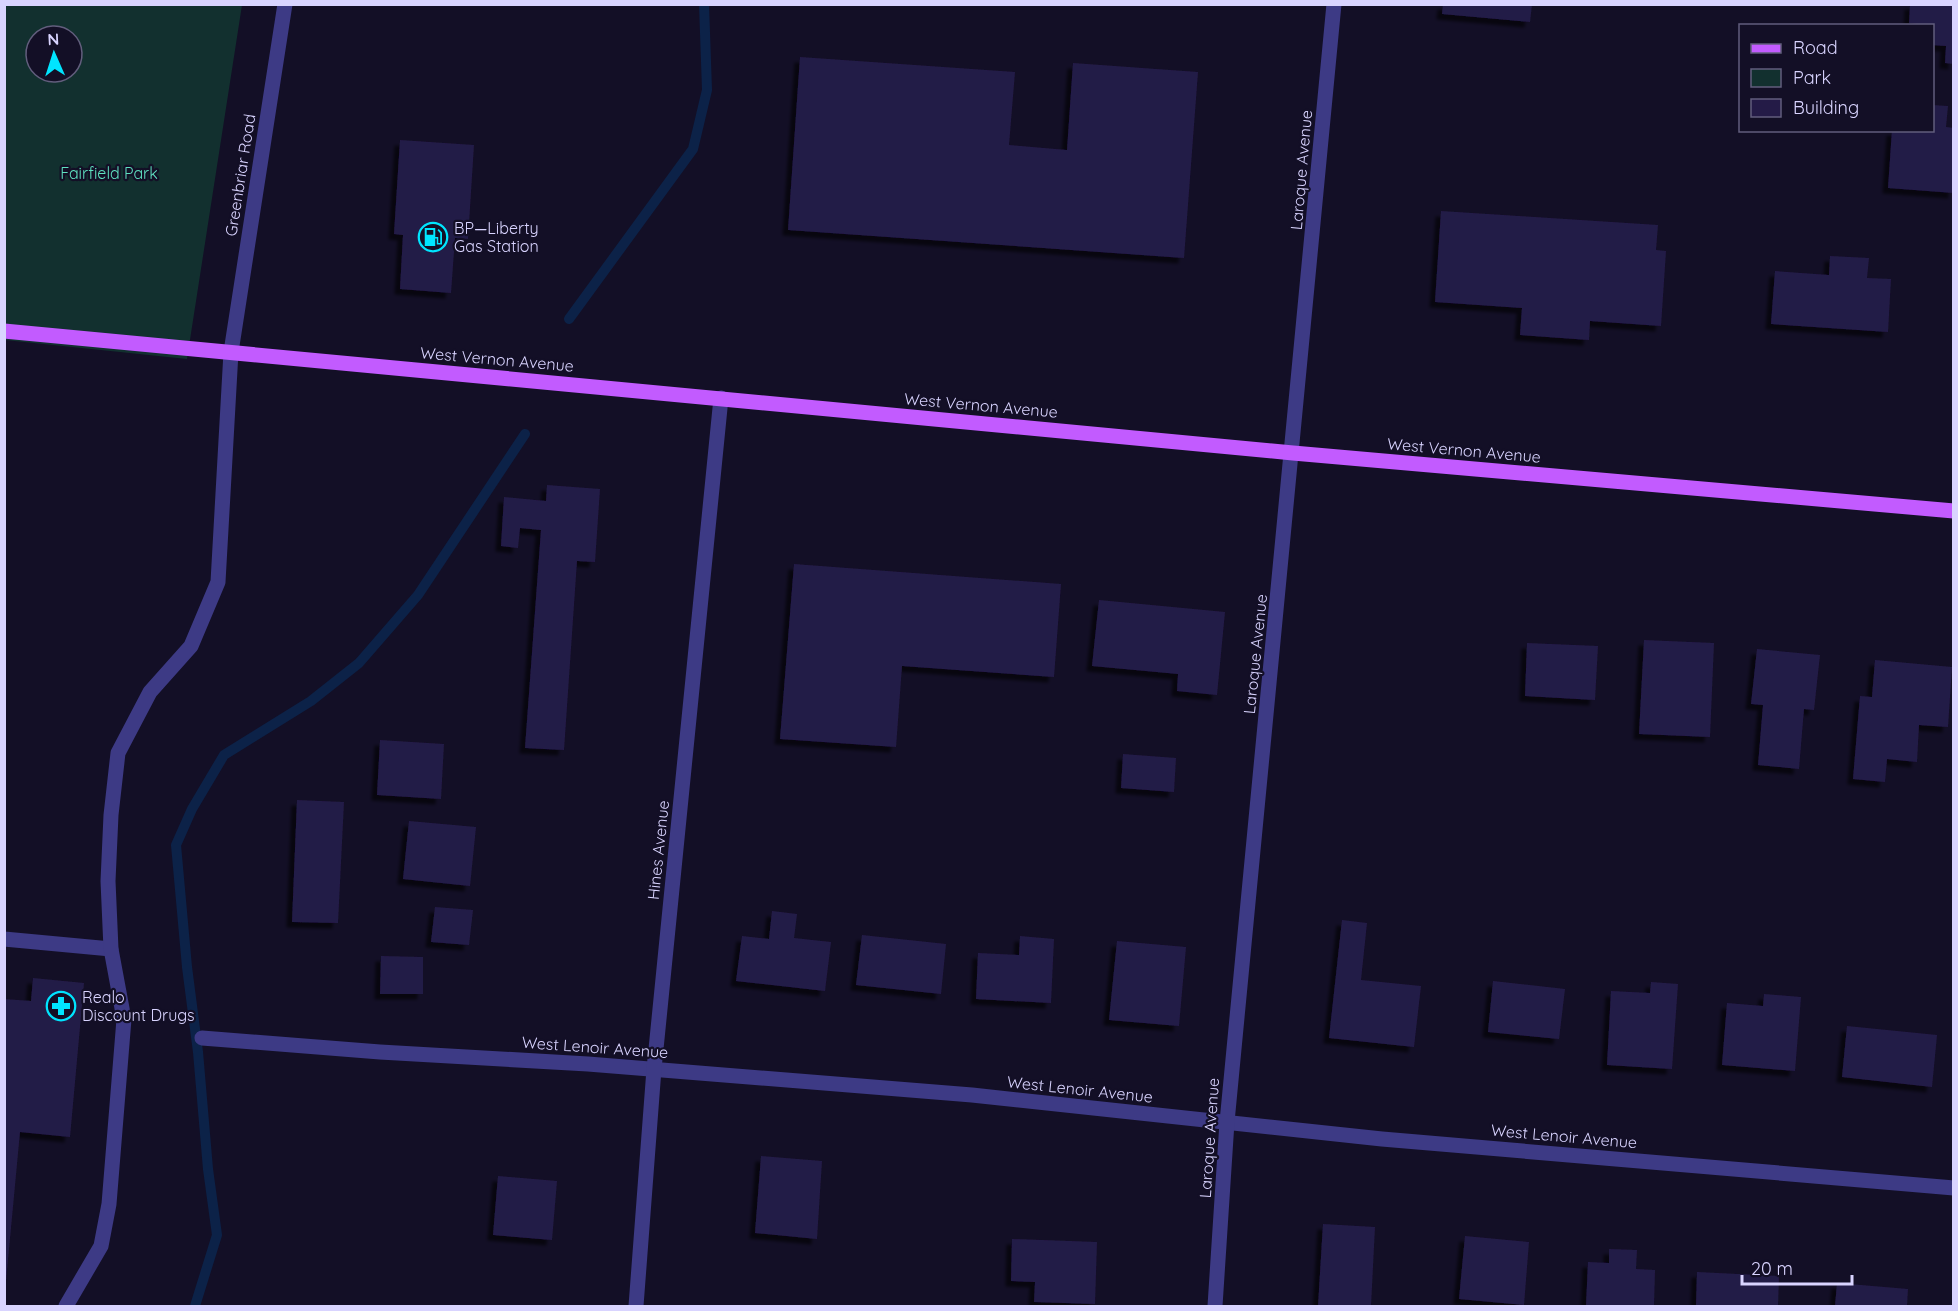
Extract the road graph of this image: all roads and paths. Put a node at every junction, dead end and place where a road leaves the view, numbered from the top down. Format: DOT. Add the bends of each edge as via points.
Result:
graph roads {
  1 [pos="285,4"];
  2 [pos="1334,4"];
  3 [pos="4,331"];
  4 [pos="231,352"];
  5 [pos="721,398"];
  6 [pos="1293,453"];
  7 [pos="1953,511"];
  8 [pos="4,939"];
  9 [pos="111,949"];
  10 [pos="202,1038"];
  11 [pos="654,1069"];
  12 [pos="1227,1122"];
  13 [pos="1953,1188"];
  14 [pos="66,1306"];
  15 [pos="636,1306"];
  16 [pos="1215,1306"];
  1 -- 4 [label="street, Greenbriar Road"];
  2 -- 6 [label="street, Laroque Avenue"];
  3 -- 4 [label="main road, West Vernon Avenue"];
  4 -- 5 [label="main road, West Vernon Avenue"];
  4 -- 9 [label="street, Greenbriar Road" via="218,582 191,646 150,693 118,753 108,882"];
  5 -- 6 [label="main road, West Vernon Avenue"];
  5 -- 11 [label="street, Hines Avenue"];
  6 -- 7 [label="main road, West Vernon Avenue"];
  6 -- 12 [label="street, Laroque Avenue"];
  8 -- 9 [label="street"];
  9 -- 14 [label="street, Greenbriar Road" via="124,1019 110,1204 101,1246"];
  10 -- 11 [label="street, West Lenoir Avenue"];
  11 -- 12 [label="street, West Lenoir Avenue" via="972,1095"];
  11 -- 15 [label="street, Hines Avenue"];
  12 -- 13 [label="street, West Lenoir Avenue"];
  12 -- 16 [label="street, Laroque Avenue"];
}
